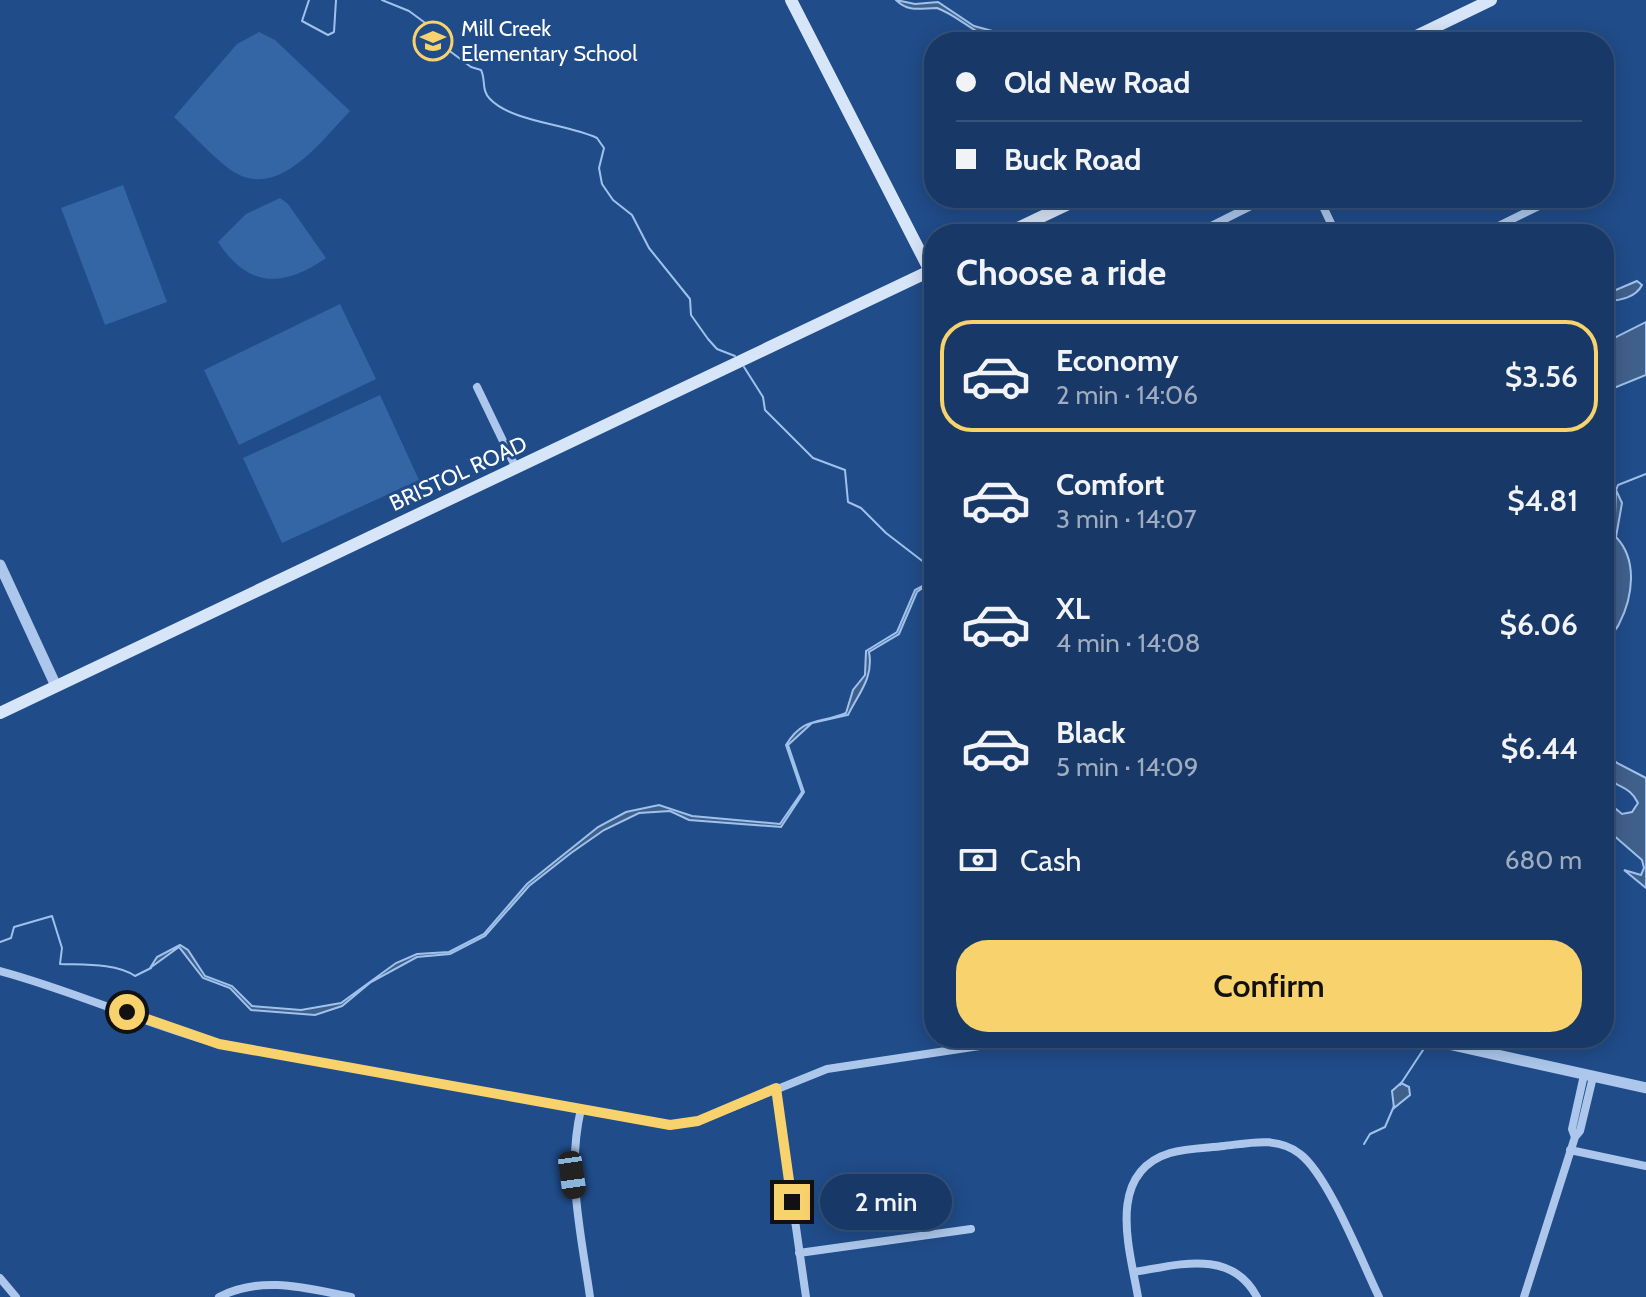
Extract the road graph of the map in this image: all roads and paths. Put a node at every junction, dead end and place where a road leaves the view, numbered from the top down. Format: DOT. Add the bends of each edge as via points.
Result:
graph roads {
  1 [pos="791,0"];
  2 [pos="1491,0"];
  3 [pos="1464,6"];
  4 [pos="1421,32"];
  5 [pos="1058,208"];
  6 [pos="1247,208"];
  7 [pos="1535,208"];
  8 [pos="1025,224"];
  9 [pos="1215,224"];
  10 [pos="1502,224"];
  11 [pos="924,256"];
  12 [pos="924,277"];
  13 [pos="477,387"];
  14 [pos="516,468"];
  15 [pos="0,565"];
  16 [pos="56,686"];
  17 [pos="0,713"];
  18 [pos="0,971"];
  19 [pos="964,1048"];
  20 [pos="1463,1048"];
  21 [pos="1589,1076"];
  22 [pos="776,1088"];
  23 [pos="1646,1088"];
  24 [pos="581,1109"];
  25 [pos="1570,1150"];
  26 [pos="1646,1166"];
  27 [pos="971,1229"];
  28 [pos="799,1253"];
  29 [pos="1134,1272"];
  30 [pos="0,1278"];
  31 [pos="16,1297"];
  32 [pos="219,1297"];
  33 [pos="351,1297"];
  34 [pos="590,1297"];
  35 [pos="806,1297"];
  36 [pos="1138,1297"];
  37 [pos="1257,1297"];
  38 [pos="1379,1297"];
  39 [pos="1524,1297"];
  1 -- 11 [label="main road"];
  2 -- 3 [label="main road"];
  3 -- 4 [label="main road"];
  5 -- 8 [label="main road"];
  6 -- 9 [label="street"];
  7 -- 10 [label="street"];
  12 -- 14 [label="main road, BRISTOL ROAD"];
  13 -- 14 [label="street"];
  14 -- 16 [label="main road, BRISTOL ROAD"];
  15 -- 16 [label="street"];
  16 -- 17 [label="main road, BRISTOL ROAD"];
  18 -- 24 [label="street" via="70,990 219,1044"];
  19 -- 22 [label="street" via="843,1066"];
  20 -- 21 [label="street"];
  21 -- 23 [label="street"];
  21 -- 25 [label="street"];
  22 -- 24 [label="street" via="682,1125"];
  22 -- 28 [label="street"];
  24 -- 34 [label="street" via="572,1175"];
  25 -- 26 [label="street"];
  25 -- 39 [label="street"];
  27 -- 28 [label="street"];
  28 -- 35 [label="street"];
  29 -- 36 [label="street"];
  29 -- 37 [label="street" via="1214,1263 1241,1276"];
  29 -- 38 [label="street" via="1125,1210 1128,1193 1142,1171 1172,1153 1276,1143 1295,1150 1314,1167"];
  30 -- 31 [label="street"];
  32 -- 33 [label="street" via="269,1284"];
}
